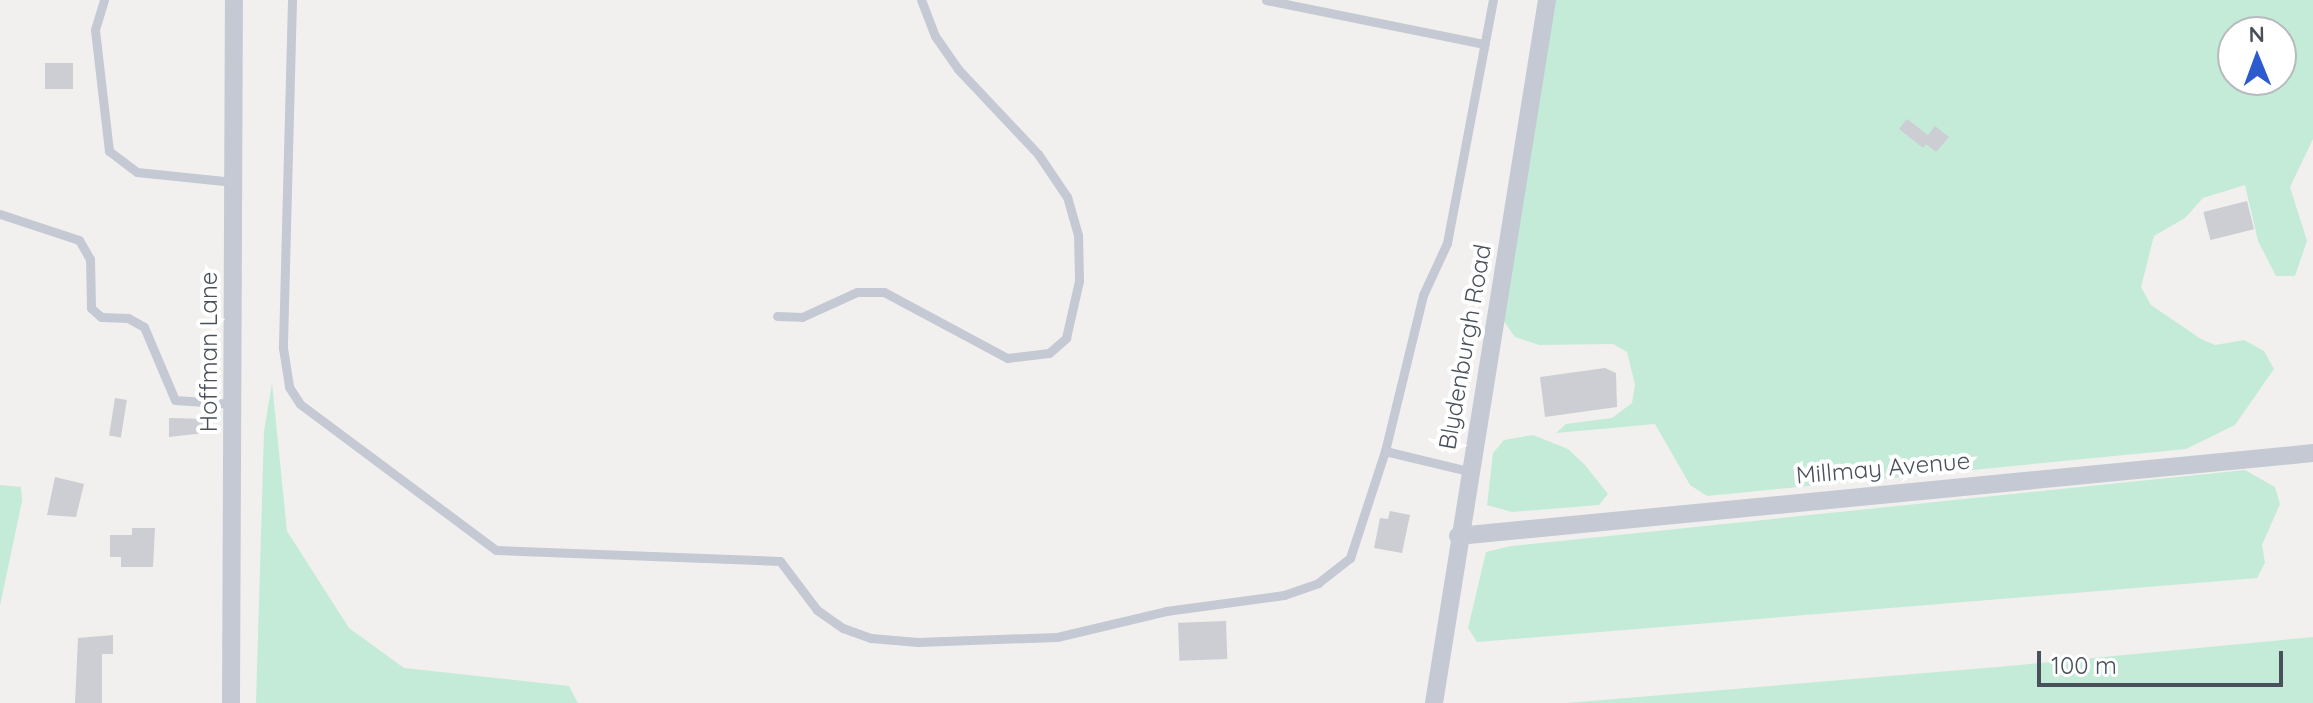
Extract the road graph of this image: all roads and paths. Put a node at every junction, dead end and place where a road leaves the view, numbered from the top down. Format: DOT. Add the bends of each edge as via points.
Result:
graph roads {
  1 [pos="104,0"];
  2 [pos="234,0"];
  3 [pos="292,0"];
  4 [pos="921,0"];
  5 [pos="1266,0"];
  6 [pos="1493,0"];
  7 [pos="1547,0"];
  8 [pos="1485,44"];
  9 [pos="233,182"];
  10 [pos="0,214"];
  11 [pos="777,316"];
  12 [pos="233,404"];
  13 [pos="1385,451"];
  14 [pos="2313,453"];
  15 [pos="1468,471"];
  16 [pos="1458,536"];
  17 [pos="231,703"];
  18 [pos="1434,703"];
  1 -- 9 [label="lane" via="95,30 104,139 113,158 137,172"];
  2 -- 9 [label="street, Hoffman Lane"];
  3 -- 13 [label="lane" via="283,348 289,387 312,414 496,550 761,557 780,561 817,610 871,638 1057,637 1166,611 1284,595 1318,583 1350,558"];
  4 -- 11 [label="lane" via="935,36 958,69 1038,154 1067,197 1078,235 1079,281 1066,338 1049,353 1007,358 884,292 857,292 802,317"];
  5 -- 8 [label="lane"];
  6 -- 8 [label="lane"];
  7 -- 15 [label="street, Blydenburgh Road"];
  8 -- 13 [label="lane" via="1447,243 1423,295"];
  9 -- 12 [label="street, Hoffman Lane"];
  10 -- 12 [label="lane" via="79,240 90,259 91,308 101,317 128,318 144,327 175,400"];
  12 -- 17 [label="street, Hoffman Lane"];
  13 -- 15 [label="lane"];
  14 -- 16 [label="street, Millmay Avenue"];
  15 -- 16 [label="street, Blydenburgh Road"];
  16 -- 18 [label="street, Blydenburgh Road"];
}
